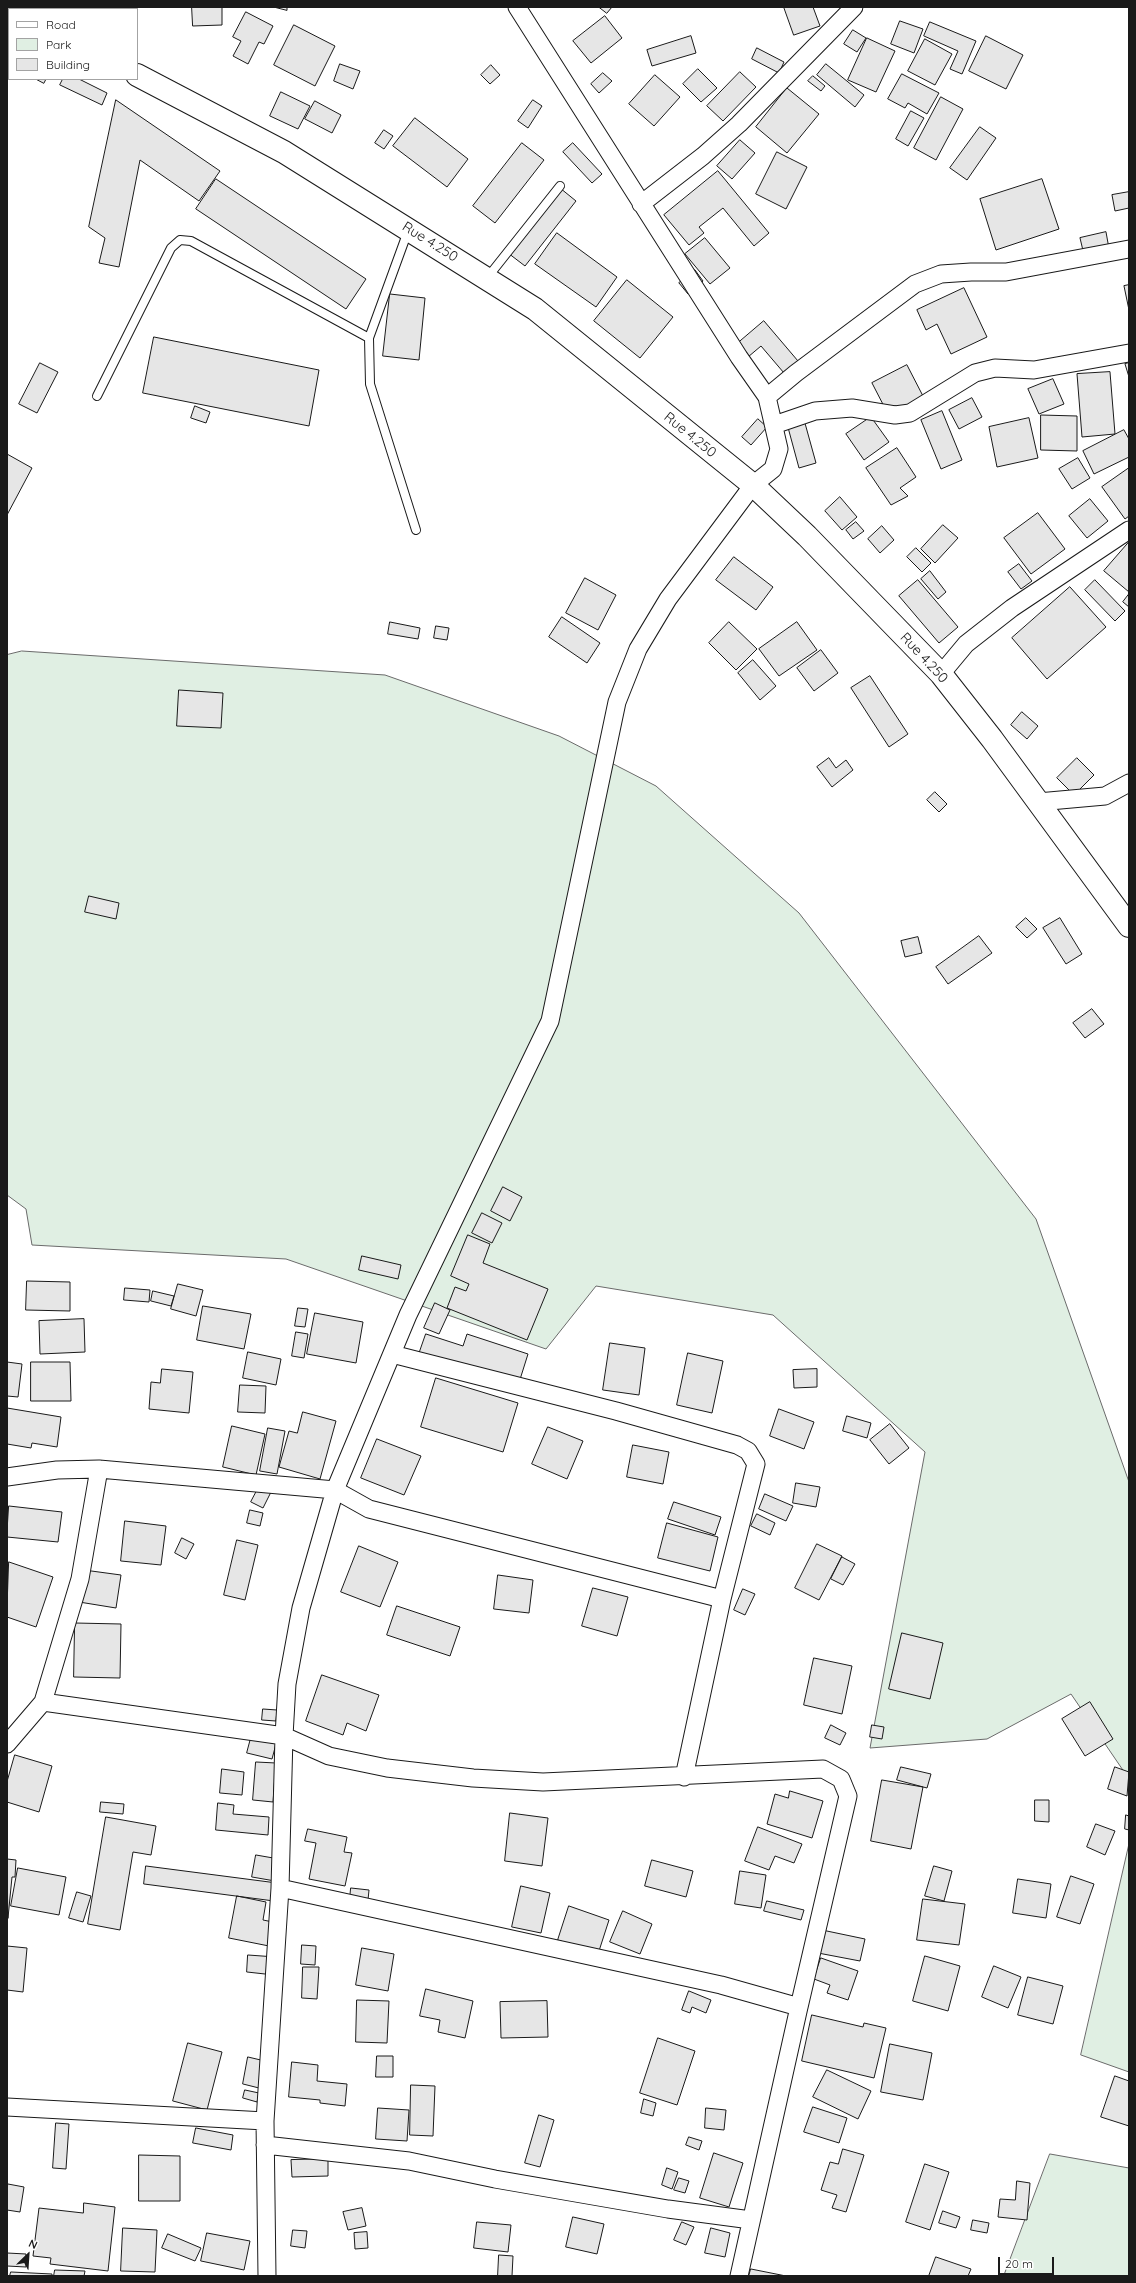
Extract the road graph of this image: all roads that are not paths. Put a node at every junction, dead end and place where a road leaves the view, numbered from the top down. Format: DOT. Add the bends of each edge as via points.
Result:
graph roads {
  1 [pos="517,7"];
  2 [pos="854,7"];
  3 [pos="138,76"];
  4 [pos="560,186"];
  5 [pos="641,204"];
  6 [pos="409,229"];
  7 [pos="1129,249"];
  8 [pos="487,278"];
  9 [pos="369,338"];
  10 [pos="1129,353"];
  11 [pos="97,396"];
  12 [pos="767,397"];
  13 [pos="774,425"];
  14 [pos="753,485"];
  15 [pos="416,530"];
  16 [pos="1129,530"];
  17 [pos="941,674"];
  18 [pos="1129,783"];
  19 [pos="1038,802"];
  20 [pos="1129,926"];
  21 [pos="392,1354"];
  22 [pos="99,1469"];
  23 [pos="7,1477"];
  24 [pos="335,1490"];
  25 [pos="722,1599"];
  26 [pos="43,1702"];
  27 [pos="284,1736"];
  28 [pos="7,1744"];
  29 [pos="684,1777"];
  30 [pos="280,1888"];
  31 [pos="799,2007"];
  32 [pos="7,2106"];
  33 [pos="265,2121"];
  34 [pos="265,2146"];
  35 [pos="751,2220"];
  36 [pos="267,2276"];
  37 [pos="739,2276"];
  1 -- 5 [label="street"];
  2 -- 5 [label="street" via="739,124 703,156"];
  3 -- 6 [label="main road, Rue 4.250" via="284,152"];
  4 -- 8 [label="lane"];
  5 -- 12 [label="street"];
  6 -- 8 [label="main road, Rue 4.250"];
  6 -- 9 [label="lane"];
  7 -- 12 [label="street" via="1006,272 941,274 915,284"];
  8 -- 14 [label="main road, Rue 4.250" via="534,309"];
  9 -- 11 [label="lane" via="191,242 180,240 171,248"];
  9 -- 15 [label="lane" via="370,384"];
  10 -- 13 [label="street" via="1034,370 995,368 975,373 910,413 895,415 852,408 822,411"];
  12 -- 13 [label="street"];
  13 -- 14 [label="street" via="779,449 773,469"];
  14 -- 17 [label="main road, Rue 4.250" via="808,536"];
  14 -- 21 [label="street" via="668,599 638,649 617,702 550,1021 408,1315"];
  16 -- 17 [label="street" via="1012,608 966,644"];
  17 -- 19 [label="main road, Rue 4.250"];
  18 -- 19 [label="street" via="1105,796"];
  19 -- 20 [label="main road, Rue 4.250"];
  21 -- 24 [label="street"];
  21 -- 25 [label="street" via="616,1411 737,1445 748,1451 756,1464"];
  22 -- 23 [label="street" via="58,1470"];
  22 -- 24 [label="street"];
  22 -- 26 [label="street" via="80,1579"];
  24 -- 25 [label="street" via="369,1509"];
  24 -- 27 [label="street" via="301,1608 287,1684"];
  25 -- 29 [label="street"];
  26 -- 27 [label="street"];
  26 -- 28 [label="street"];
  27 -- 29 [label="street" via="329,1756 387,1768 473,1778 543,1782"];
  27 -- 30 [label="street"];
  29 -- 31 [label="street" via="823,1769 841,1779 848,1796"];
  30 -- 31 [label="street" via="713,1984"];
  30 -- 33 [label="street"];
  31 -- 35 [label="street"];
  32 -- 33 [label="street"];
  33 -- 34 [label="street"];
  34 -- 35 [label="street" via="409,2161 495,2179 668,2209"];
  34 -- 36 [label="street"];
  35 -- 37 [label="street"];
}
